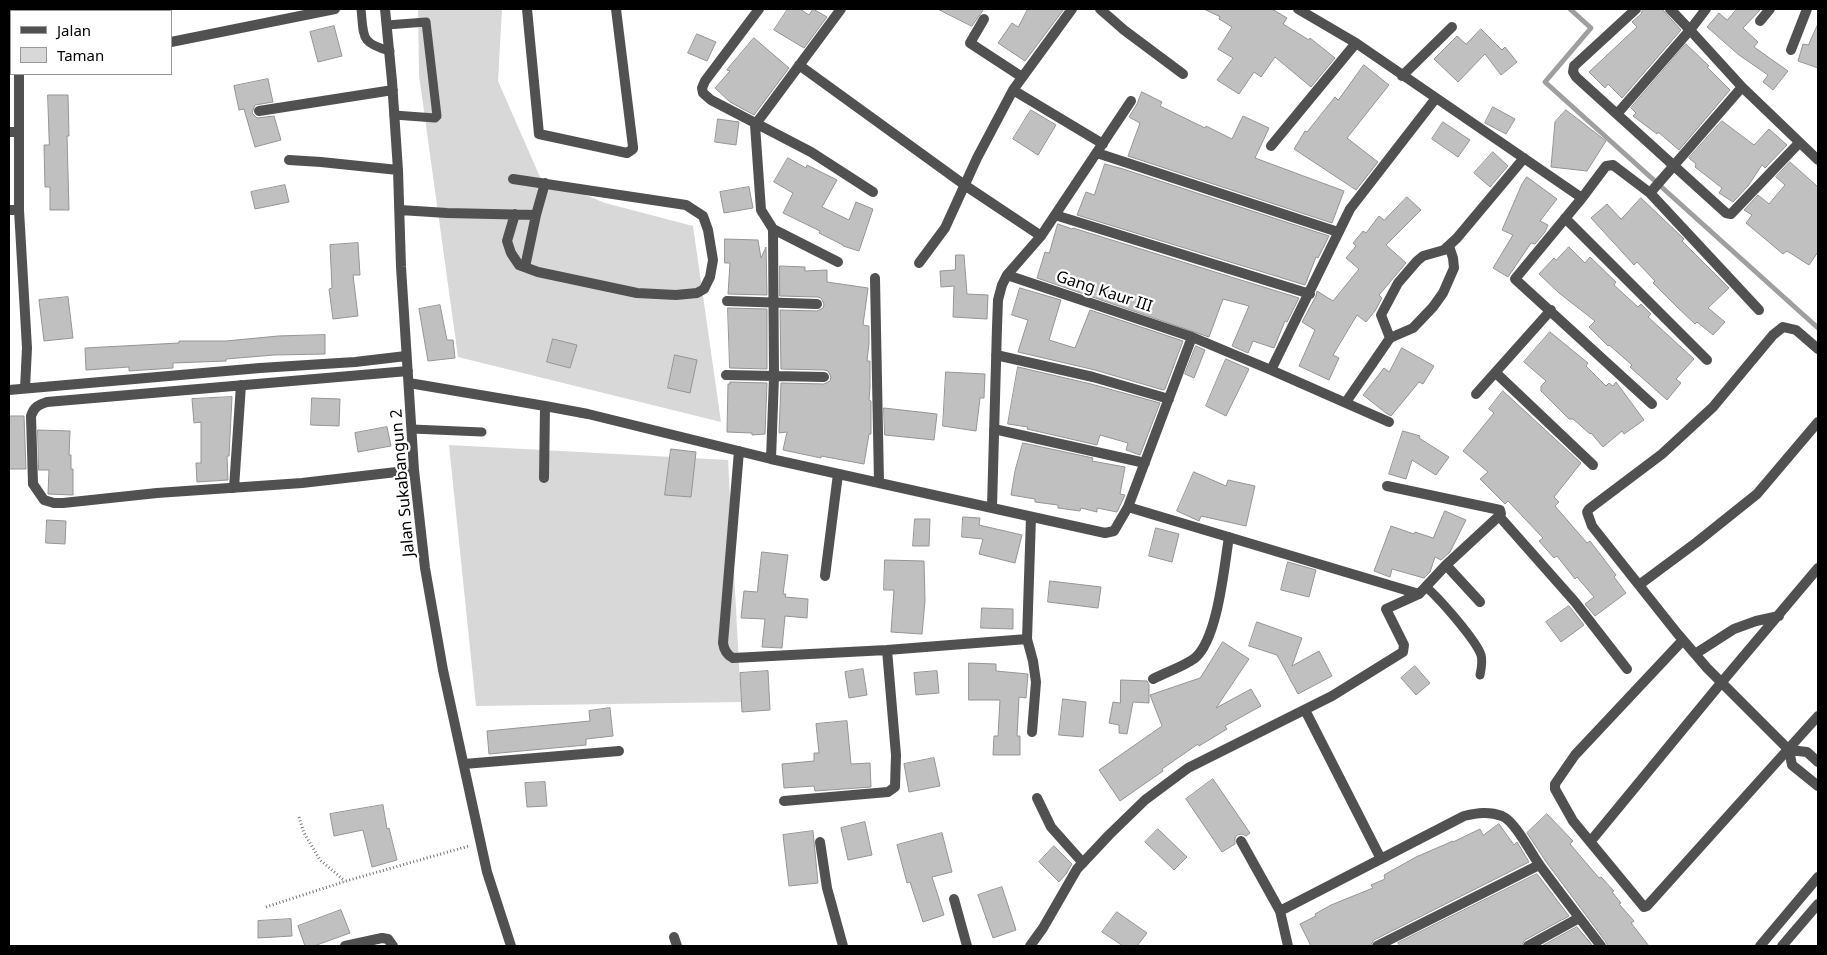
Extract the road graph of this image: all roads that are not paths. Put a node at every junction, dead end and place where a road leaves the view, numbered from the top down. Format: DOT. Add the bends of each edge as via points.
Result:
graph roads {
  1 [pos="335,9"];
  2 [pos="361,9"];
  3 [pos="385,9"];
  4 [pos="527,9"];
  5 [pos="616,9"];
  6 [pos="758,9"];
  7 [pos="841,9"];
  8 [pos="1072,9"];
  9 [pos="1100,9"];
  10 [pos="1298,9"];
  11 [pos="1636,9"];
  12 [pos="1670,9"];
  13 [pos="1706,9"];
  14 [pos="1770,9"];
  15 [pos="1808,9"];
  16 [pos="984,19"];
  17 [pos="1760,21"];
  18 [pos="386,25"];
  19 [pos="1452,27"];
  20 [pos="1690,30"];
  21 [pos="172,42"];
  22 [pos="1356,44"];
  23 [pos="1791,50"];
  24 [pos="390,51"];
  25 [pos="799,65"];
  26 [pos="1183,74"];
  27 [pos="1402,76"];
  28 [pos="15,77"];
  29 [pos="1022,77"];
  30 [pos="1742,86"];
  31 [pos="393,90"];
  32 [pos="1013,90"];
  33 [pos="1436,98"];
  34 [pos="1131,101"];
  35 [pos="259,111"];
  36 [pos="1617,114"];
  37 [pos="394,115"];
  38 [pos="755,125"];
  39 [pos="14,132"];
  40 [pos="1799,143"];
  41 [pos="1103,144"];
  42 [pos="1271,146"];
  43 [pos="1096,153"];
  44 [pos="1524,158"];
  45 [pos="289,160"];
  46 [pos="1818,160"];
  47 [pos="1670,169"];
  48 [pos="398,170"];
  49 [pos="513,179"];
  50 [pos="545,184"];
  51 [pos="966,186"];
  52 [pos="1653,190"];
  53 [pos="872,192"];
  54 [pos="1582,198"];
  55 [pos="14,210"];
  56 [pos="400,210"];
  57 [pos="515,214"];
  58 [pos="536,215"];
  59 [pos="1055,216"];
  60 [pos="1565,218"];
  61 [pos="773,229"];
  62 [pos="1338,232"];
  63 [pos="1041,236"];
  64 [pos="1449,246"];
  65 [pos="838,262"];
  66 [pos="919,263"];
  67 [pos="525,267"];
  68 [pos="1007,276"];
  69 [pos="875,278"];
  70 [pos="1310,294"];
  71 [pos="727,301"];
  72 [pos="772,302"];
  73 [pos="817,304"];
  74 [pos="1551,310"];
  75 [pos="1759,310"];
  76 [pos="1192,337"];
  77 [pos="1390,338"];
  78 [pos="1818,349"];
  79 [pos="996,355"];
  80 [pos="406,356"];
  81 [pos="1707,360"];
  82 [pos="1271,370"];
  83 [pos="408,371"];
  84 [pos="1496,373"];
  85 [pos="726,375"];
  86 [pos="774,377"];
  87 [pos="824,377"];
  88 [pos="409,383"];
  89 [pos="241,386"];
  90 [pos="25,388"];
  91 [pos="9,390"];
  92 [pos="1476,394"];
  93 [pos="1169,399"];
  94 [pos="1346,402"];
  95 [pos="1652,404"];
  96 [pos="545,406"];
  97 [pos="1389,422"];
  98 [pos="1818,422"];
  99 [pos="412,429"];
  100 [pos="994,429"];
  101 [pos="482,432"];
  102 [pos="739,451"];
  103 [pos="771,459"];
  104 [pos="1145,463"];
  105 [pos="1593,465"];
  106 [pos="414,470"];
  107 [pos="838,474"];
  108 [pos="544,478"];
  109 [pos="878,482"];
  110 [pos="1387,486"];
  111 [pos="234,488"];
  112 [pos="992,507"];
  113 [pos="1128,507"];
  114 [pos="1499,516"];
  115 [pos="1031,517"];
  116 [pos="1229,536"];
  117 [pos="1446,566"];
  118 [pos="1818,568"];
  119 [pos="825,576"];
  120 [pos="1638,584"];
  121 [pos="1422,591"];
  122 [pos="1480,602"];
  123 [pos="1779,616"];
  124 [pos="1026,639"];
  125 [pos="1683,640"];
  126 [pos="887,650"];
  127 [pos="1695,654"];
  128 [pos="1628,669"];
  129 [pos="1480,675"];
  130 [pos="1153,678"];
  131 [pos="1721,683"];
  132 [pos="1304,710"];
  133 [pos="1818,716"];
  134 [pos="1032,732"];
  135 [pos="1789,750"];
  136 [pos="618,751"];
  137 [pos="1818,762"];
  138 [pos="464,764"];
  139 [pos="1818,786"];
  140 [pos="1037,798"];
  141 [pos="784,801"];
  142 [pos="1241,841"];
  143 [pos="820,842"];
  144 [pos="1590,842"];
  145 [pos="1381,860"];
  146 [pos="1083,863"];
  147 [pos="1539,865"];
  148 [pos="1818,877"];
  149 [pos="954,899"];
  150 [pos="1818,904"];
  151 [pos="1280,911"];
  152 [pos="1579,918"];
  153 [pos="345,946"];
  154 [pos="393,946"];
  155 [pos="511,946"];
  156 [pos="843,946"];
  157 [pos="967,946"];
  158 [pos="1030,946"];
  159 [pos="1288,946"];
  160 [pos="1377,946"];
  161 [pos="1528,946"];
  162 [pos="1601,946"];
  163 [pos="1760,946"];
  164 [pos="1782,946"];
  1 -- 21 [label="street"];
  2 -- 24 [label="lane" via="366,39 372,46"];
  3 -- 18 [label="street, Jalan Sukabangun 2"];
  4 -- 5 [label="street" via="539,134 627,153 633,147"];
  6 -- 38 [label="street" via="702,88 711,100"];
  7 -- 25 [label="street"];
  8 -- 29 [label="street"];
  9 -- 26 [label="street"];
  10 -- 22 [label="street"];
  11 -- 36 [label="street" via="1574,66 1576,77"];
  12 -- 20 [label="street"];
  13 -- 20 [label="street"];
  14 -- 17 [label="street"];
  15 -- 23 [label="street"];
  16 -- 29 [label="street" via="970,43"];
  18 -- 24 [label="street, Jalan Sukabangun 2"];
  18 -- 37 [label="lane" via="426,22 437,116"];
  19 -- 27 [label="street"];
  20 -- 30 [label="street"];
  20 -- 36 [label="street"];
  22 -- 27 [label="street"];
  22 -- 42 [label="street"];
  24 -- 31 [label="street, Jalan Sukabangun 2"];
  25 -- 38 [label="street"];
  25 -- 51 [label="street"];
  27 -- 33 [label="street"];
  28 -- 39 [label="street"];
  29 -- 32 [label="street"];
  30 -- 40 [label="street"];
  30 -- 47 [label="street"];
  31 -- 35 [label="street"];
  31 -- 37 [label="street, Jalan Sukabangun 2"];
  32 -- 41 [label="street"];
  32 -- 51 [label="street"];
  33 -- 44 [label="street"];
  33 -- 62 [label="street" via="1350,210"];
  34 -- 41 [label="street"];
  36 -- 47 [label="street"];
  37 -- 48 [label="street, Jalan Sukabangun 2"];
  38 -- 53 [label="street" via="811,152"];
  38 -- 61 [label="street" via="761,210"];
  39 -- 55 [label="street"];
  40 -- 46 [label="street"];
  40 -- 47 [label="street" via="1729,214"];
  41 -- 43 [label="street"];
  43 -- 59 [label="street"];
  43 -- 62 [label="street"];
  44 -- 54 [label="street"];
  44 -- 64 [label="street"];
  45 -- 48 [label="street"];
  47 -- 52 [label="street"];
  48 -- 56 [label="street, Jalan Sukabangun 2"];
  49 -- 50 [label="street"];
  50 -- 58 [label="street"];
  50 -- 67 [label="street" via="661,200 695,210 702,216 708,230 713,260 710,277 704,289 697,293 666,295 637,293"];
  51 -- 63 [label="street"];
  51 -- 66 [label="street" via="945,228"];
  52 -- 54 [label="street" via="1610,164"];
  52 -- 75 [label="street"];
  54 -- 60 [label="street"];
  55 -- 90 [label="street" via="27,348"];
  56 -- 57 [label="street"];
  56 -- 80 [label="street, Jalan Sukabangun 2"];
  57 -- 58 [label="street"];
  57 -- 67 [label="street" via="507,241 510,254"];
  58 -- 67 [label="street"];
  59 -- 63 [label="street"];
  59 -- 70 [label="street"];
  60 -- 74 [label="street" via="1515,278"];
  60 -- 81 [label="street"];
  61 -- 65 [label="street"];
  61 -- 72 [label="street"];
  62 -- 70 [label="street"];
  63 -- 68 [label="street"];
  64 -- 77 [label="street" via="1454,268 1443,293 1413,328"];
  64 -- 77 [label="street" via="1423,256 1398,283 1381,314"];
  68 -- 76 [label="street, Gang Kaur III"];
  68 -- 79 [label="street" via="998,300"];
  69 -- 109 [label="street"];
  70 -- 82 [label="street"];
  71 -- 72 [label="street"];
  72 -- 73 [label="street"];
  72 -- 86 [label="street"];
  74 -- 84 [label="street"];
  74 -- 95 [label="street"];
  76 -- 82 [label="street, Gang Kaur III"];
  76 -- 93 [label="street"];
  77 -- 94 [label="street"];
  78 -- 120 [label="street" via="1796,330 1783,327 1713,406 1662,454 1588,509 1592,526"];
  79 -- 93 [label="street" via="1093,377"];
  79 -- 100 [label="street"];
  80 -- 83 [label="street, Jalan Sukabangun 2"];
  80 -- 90 [label="street"];
  82 -- 94 [label="street, Gang Kaur III"];
  83 -- 88 [label="street, Jalan Sukabangun 2"];
  83 -- 89 [label="street"];
  84 -- 92 [label="street"];
  84 -- 105 [label="street"];
  85 -- 86 [label="street"];
  86 -- 87 [label="street"];
  86 -- 103 [label="street"];
  88 -- 96 [label="street"];
  88 -- 99 [label="street, Jalan Sukabangun 2"];
  89 -- 111 [label="street"];
  89 -- 111 [label="street" via="47,402 38,405 31,416 33,484 44,500 63,503"];
  90 -- 91 [label="street"];
  93 -- 104 [label="street"];
  94 -- 97 [label="street, Gang Kaur III"];
  96 -- 102 [label="street"];
  96 -- 108 [label="street"];
  98 -- 120 [label="street" via="1757,494"];
  99 -- 101 [label="lane"];
  99 -- 106 [label="street, Jalan Sukabangun 2"];
  100 -- 104 [label="street"];
  100 -- 112 [label="street"];
  102 -- 103 [label="street"];
  102 -- 126 [label="street" via="722,643 725,650 733,658"];
  103 -- 107 [label="street"];
  104 -- 113 [label="street"];
  106 -- 111 [label="street"];
  106 -- 138 [label="street, Jalan Sukabangun 2" via="432,613"];
  107 -- 109 [label="street"];
  107 -- 119 [label="street"];
  109 -- 112 [label="street"];
  110 -- 114 [label="street" via="1498,510"];
  112 -- 115 [label="street"];
  113 -- 115 [label="street" via="1109,533"];
  113 -- 116 [label="street"];
  114 -- 117 [label="street"];
  114 -- 128 [label="street"];
  115 -- 124 [label="street"];
  116 -- 121 [label="street"];
  116 -- 130 [label="street" via="1216,614 1202,650 1186,663"];
  117 -- 121 [label="street"];
  117 -- 122 [label="street"];
  118 -- 123 [label="street"];
  120 -- 125 [label="street"];
  121 -- 129 [label="lane" via="1437,596 1473,641 1482,657"];
  121 -- 132 [label="street" via="1386,610 1404,645 1403,652"];
  123 -- 127 [label="street" via="1734,629"];
  123 -- 131 [label="street"];
  124 -- 126 [label="street"];
  124 -- 134 [label="street" via="1036,682"];
  125 -- 127 [label="street"];
  125 -- 144 [label="street" via="1575,755 1555,784 1573,821"];
  126 -- 141 [label="street" via="896,755 895,787 888,792"];
  127 -- 131 [label="street"];
  131 -- 135 [label="street"];
  131 -- 144 [label="street"];
  132 -- 145 [label="street"];
  132 -- 146 [label="street" via="1188,768 1146,800"];
  133 -- 135 [label="street"];
  135 -- 137 [label="street" via="1807,752"];
  135 -- 139 [label="street" via="1792,765"];
  135 -- 144 [label="street" via="1645,907"];
  136 -- 138 [label="street"];
  138 -- 155 [label="street, Jalan Sukabangun 2" via="487,872"];
  140 -- 146 [label="street" via="1051,827"];
  142 -- 151 [label="street"];
  143 -- 156 [label="street" via="826,888"];
  145 -- 147 [label="street" via="1464,816 1480,812 1507,820"];
  145 -- 151 [label="street"];
  146 -- 158 [label="street"];
  147 -- 152 [label="street"];
  147 -- 160 [label="street"];
  148 -- 163 [label="street"];
  149 -- 157 [label="street"];
  150 -- 164 [label="street"];
  151 -- 159 [label="street"];
  152 -- 161 [label="street"];
  152 -- 162 [label="street"];
  153 -- 154 [label="street" via="382,938 388,939"];
}
